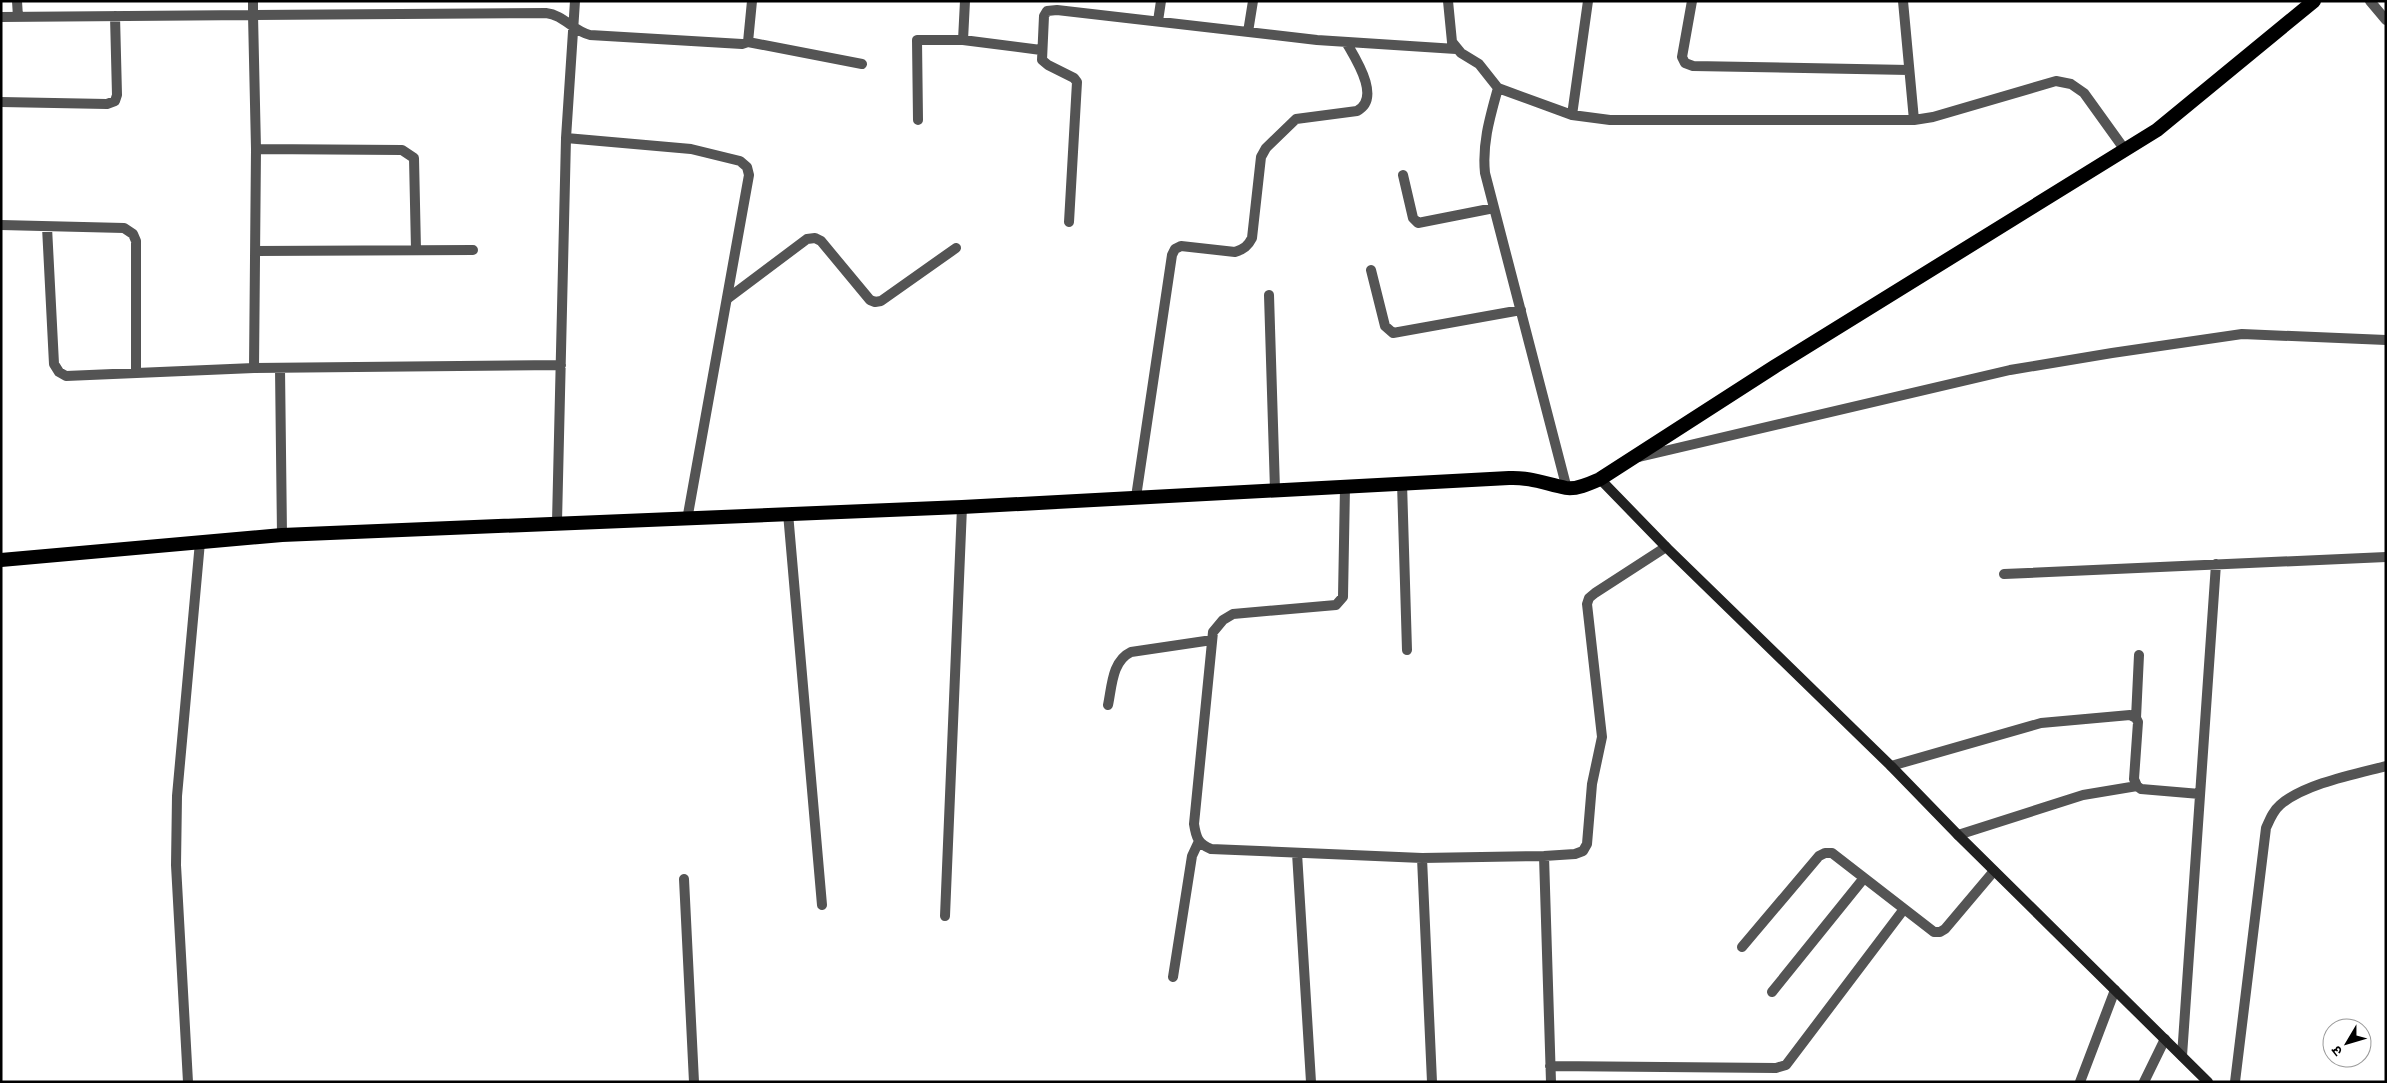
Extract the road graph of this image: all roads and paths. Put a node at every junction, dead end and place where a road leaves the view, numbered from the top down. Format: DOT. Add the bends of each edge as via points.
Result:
graph roads {
  1 [pos="17,1"];
  2 [pos="253,1"];
  3 [pos="575,1"];
  4 [pos="752,1"];
  5 [pos="964,1"];
  6 [pos="1161,1"];
  7 [pos="1253,1"];
  8 [pos="1448,1"];
  9 [pos="1588,1"];
  10 [pos="1692,1"];
  11 [pos="1903,1"];
  12 [pos="2314,1"];
  13 [pos="2370,1"];
  14 [pos="253,15"];
  15 [pos="115,16"];
  16 [pos="1,17"];
  17 [pos="18,17"];
  18 [pos="2386,20"];
  19 [pos="1158,21"];
  20 [pos="572,24"];
  21 [pos="1248,32"];
  22 [pos="963,40"];
  23 [pos="748,42"];
  24 [pos="1346,42"];
  25 [pos="1456,49"];
  26 [pos="1041,50"];
  27 [pos="862,64"];
  28 [pos="1910,70"];
  29 [pos="1498,88"];
  30 [pos="1,102"];
  31 [pos="1572,115"];
  32 [pos="918,120"];
  33 [pos="1914,120"];
  34 [pos="566,138"];
  35 [pos="256,149"];
  36 [pos="2125,150"];
  37 [pos="1403,175"];
  38 [pos="1494,208"];
  39 [pos="1069,222"];
  40 [pos="1,225"];
  41 [pos="47,227"];
  42 [pos="956,248"];
  43 [pos="416,250"];
  44 [pos="473,250"];
  45 [pos="255,251"];
  46 [pos="1371,270"];
  47 [pos="1269,295"];
  48 [pos="727,299"];
  49 [pos="1521,310"];
  50 [pos="2386,340"];
  51 [pos="561,365"];
  52 [pos="254,368"];
  53 [pos="280,368"];
  54 [pos="136,372"];
  55 [pos="1631,459"];
  56 [pos="1600,479"];
  57 [pos="1402,483"];
  58 [pos="1345,487"];
  59 [pos="1567,489"];
  60 [pos="1275,490"];
  61 [pos="1136,497"];
  62 [pos="962,507"];
  63 [pos="788,513"];
  64 [pos="687,520"];
  65 [pos="557,522"];
  66 [pos="282,535"];
  67 [pos="200,542"];
  68 [pos="1666,547"];
  69 [pos="2386,557"];
  70 [pos="1,560"];
  71 [pos="2216,564"];
  72 [pos="2004,574"];
  73 [pos="1212,640"];
  74 [pos="1407,650"];
  75 [pos="2139,655"];
  76 [pos="1108,704"];
  77 [pos="2136,718"];
  78 [pos="1891,766"];
  79 [pos="2386,766"];
  80 [pos="2136,786"];
  81 [pos="2200,794"];
  82 [pos="1958,835"];
  83 [pos="1199,841"];
  84 [pos="1297,853"];
  85 [pos="1544,856"];
  86 [pos="1422,858"];
  87 [pos="1994,871"];
  88 [pos="1864,878"];
  89 [pos="684,879"];
  90 [pos="822,905"];
  91 [pos="1904,910"];
  92 [pos="945,916"];
  93 [pos="1742,947"];
  94 [pos="1173,977"];
  95 [pos="2115,990"];
  96 [pos="1772,992"];
  97 [pos="2165,1039"];
  98 [pos="2182,1056"];
  99 [pos="1550,1066"];
  100 [pos="188,1082"];
  101 [pos="694,1082"];
  102 [pos="1311,1082"];
  103 [pos="1432,1082"];
  104 [pos="1551,1082"];
  105 [pos="2080,1082"];
  106 [pos="2144,1082"];
  107 [pos="2208,1082"];
  108 [pos="2235,1082"];
  1 -- 17 [label="street"];
  2 -- 14 [label="street"];
  3 -- 20 [label="street"];
  4 -- 23 [label="street"];
  5 -- 22 [label="street"];
  6 -- 19 [label="street"];
  7 -- 21 [label="street"];
  8 -- 25 [label="street" via="1452,42"];
  9 -- 31 [label="street"];
  10 -- 28 [label="street" via="1682,57 1693,66"];
  11 -- 28 [label="street"];
  12 -- 36 [label="highway" via="2157,130"];
  13 -- 18 [label="street"];
  14 -- 15 [label="street"];
  14 -- 20 [label="street" via="546,13 560,16"];
  14 -- 35 [label="street"];
  15 -- 17 [label="street"];
  15 -- 30 [label="street" via="118,95 115,101 107,104"];
  16 -- 17 [label="street"];
  19 -- 21 [label="street"];
  19 -- 26 [label="street" via="1047,11"];
  20 -- 23 [label="street" via="590,35"];
  20 -- 34 [label="street"];
  21 -- 24 [label="street"];
  22 -- 26 [label="street"];
  22 -- 32 [label="street" via="917,40"];
  23 -- 27 [label="street"];
  24 -- 25 [label="street"];
  24 -- 61 [label="street" via="1365,76 1366,103 1362,108 1296,119 1266,148 1261,157 1252,238 1242,250 1181,246 1172,255"];
  25 -- 29 [label="street" via="1479,64"];
  26 -- 39 [label="street" via="1044,63 1077,82"];
  28 -- 33 [label="street"];
  29 -- 31 [label="street"];
  29 -- 38 [label="street" via="1483,155"];
  31 -- 33 [label="street" via="1610,120"];
  33 -- 36 [label="street" via="2056,81 2071,84 2084,93"];
  34 -- 48 [label="street" via="675,146 740,161 747,167 749,175"];
  34 -- 51 [label="street"];
  35 -- 43 [label="street" via="402,150 409,153 414,158"];
  35 -- 45 [label="street"];
  36 -- 55 [label="highway"];
  37 -- 38 [label="street" via="1413,218 1418,223"];
  38 -- 49 [label="street"];
  40 -- 41 [label="street"];
  41 -- 54 [label="street" via="54,364 66,376"];
  41 -- 54 [label="street" via="124,228 133,234 136,241"];
  42 -- 48 [label="street" via="875,302 821,240 807,239"];
  43 -- 44 [label="street"];
  43 -- 45 [label="street"];
  45 -- 52 [label="street"];
  46 -- 49 [label="street" via="1385,326 1392,333"];
  47 -- 60 [label="street"];
  48 -- 64 [label="street"];
  49 -- 59 [label="street"];
  50 -- 55 [label="street" via="2242,334 2121,352 2010,370"];
  51 -- 53 [label="street"];
  51 -- 65 [label="street"];
  52 -- 53 [label="street"];
  52 -- 54 [label="street"];
  53 -- 66 [label="street"];
  55 -- 56 [label="highway"];
  56 -- 59 [label="highway"];
  56 -- 68 [label="main road"];
  57 -- 58 [label="highway"];
  57 -- 59 [label="highway" via="1524,477"];
  57 -- 74 [label="street"];
  58 -- 60 [label="highway"];
  58 -- 73 [label="street" via="1341,602 1233,614 1213,632"];
  60 -- 61 [label="highway"];
  61 -- 62 [label="highway"];
  62 -- 63 [label="highway"];
  62 -- 92 [label="street"];
  63 -- 64 [label="highway"];
  63 -- 90 [label="street"];
  64 -- 65 [label="highway"];
  65 -- 66 [label="highway"];
  66 -- 67 [label="highway"];
  67 -- 70 [label="highway"];
  67 -- 100 [label="street" via="177,796 176,865"];
  68 -- 78 [label="main road"];
  68 -- 85 [label="street" via="1589,598 1587,604 1602,737 1592,784 1587,844 1583,851 1575,854"];
  69 -- 71 [label="street"];
  71 -- 72 [label="street"];
  71 -- 81 [label="street"];
  73 -- 76 [label="street" via="1122,656 1117,663"];
  73 -- 83 [label="street" via="1194,824"];
  75 -- 77 [label="street"];
  77 -- 78 [label="street" via="2122,715 2041,723"];
  77 -- 80 [label="street"];
  78 -- 82 [label="main road"];
  79 -- 108 [label="street" via="2320,784 2282,804 2273,813 2266,828"];
  80 -- 81 [label="street"];
  80 -- 82 [label="street" via="2082,795"];
  81 -- 98 [label="street"];
  82 -- 87 [label="main road"];
  83 -- 84 [label="street" via="1210,849"];
  83 -- 94 [label="street" via="1192,856"];
  84 -- 86 [label="street"];
  84 -- 102 [label="street"];
  85 -- 86 [label="street"];
  85 -- 99 [label="street"];
  86 -- 103 [label="street"];
  87 -- 91 [label="street" via="1940,932 1934,932"];
  87 -- 95 [label="main road"];
  88 -- 91 [label="street"];
  88 -- 93 [label="street" via="1832,853 1825,853"];
  88 -- 96 [label="street"];
  89 -- 101 [label="street"];
  91 -- 99 [label="street" via="1786,1065 1776,1068"];
  95 -- 97 [label="main road"];
  95 -- 105 [label="street"];
  97 -- 98 [label="main road"];
  97 -- 106 [label="street"];
  98 -- 107 [label="main road"];
  99 -- 104 [label="street"];
}
